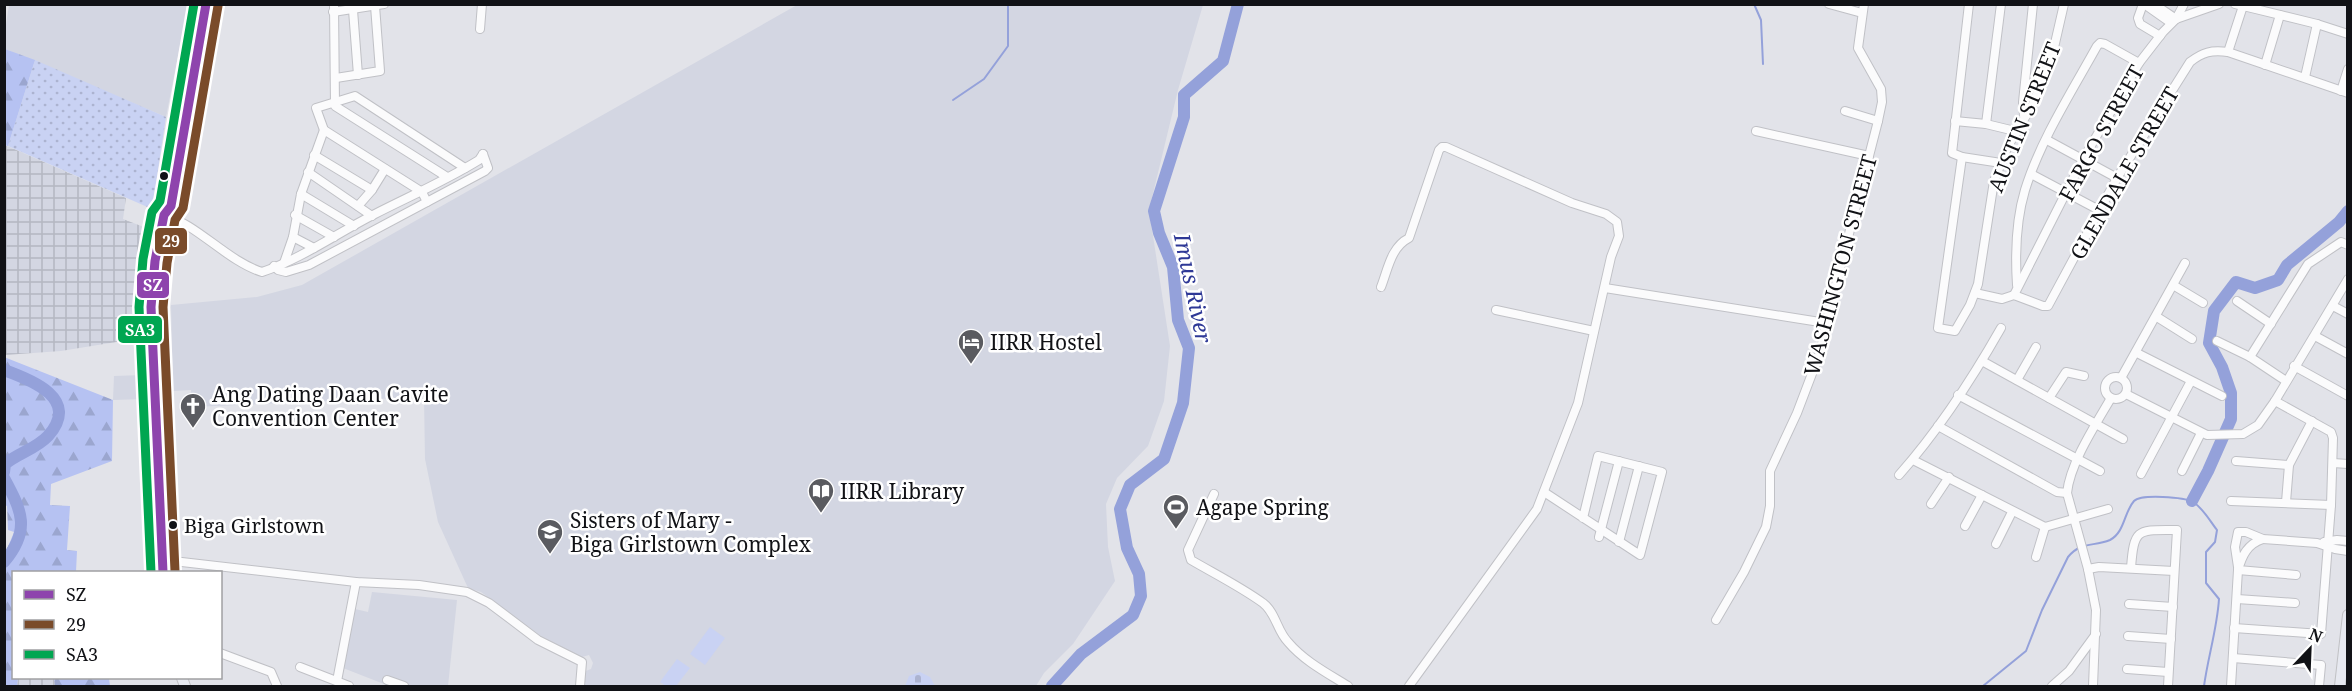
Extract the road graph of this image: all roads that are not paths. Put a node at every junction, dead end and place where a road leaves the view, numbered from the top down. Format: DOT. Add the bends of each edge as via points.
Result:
graph roads {
  1 [pos="195,4"];
  2 [pos="206,4"];
  3 [pos="482,4"];
  4 [pos="1829,4"];
  5 [pos="1969,4"];
  6 [pos="2001,4"];
  7 [pos="2033,4"];
  8 [pos="2064,4"];
  9 [pos="2143,4"];
  10 [pos="2154,4"];
  11 [pos="2184,4"];
  12 [pos="2219,4"];
  13 [pos="379,5"];
  14 [pos="2239,5"];
  15 [pos="334,7"];
  16 [pos="1863,9"];
  17 [pos="352,10"];
  18 [pos="2280,15"];
  19 [pos="2174,21"];
  20 [pos="2317,24"];
  21 [pos="480,29"];
  22 [pos="2348,34"];
  23 [pos="2160,36"];
  24 [pos="2228,52"];
  25 [pos="2139,63"];
  26 [pos="2265,65"];
  27 [pos="2348,69"];
  28 [pos="358,75"];
  29 [pos="2305,77"];
  30 [pos="336,78"];
  31 [pos="2344,92"];
  32 [pos="335,102"];
  33 [pos="1845,111"];
  34 [pos="2024,116"];
  35 [pos="1878,121"];
  36 [pos="1955,121"];
  37 [pos="1986,124"];
  38 [pos="324,130"];
  39 [pos="2016,131"];
  40 [pos="1756,132"];
  41 [pos="2047,140"];
  42 [pos="314,155"];
  43 [pos="1869,156"];
  44 [pos="1962,157"];
  45 [pos="2082,161"];
  46 [pos="2001,163"];
  47 [pos="465,168"];
  48 [pos="385,169"];
  49 [pos="308,172"];
  50 [pos="2031,174"];
  51 [pos="447,177"];
  52 [pos="2116,178"];
  53 [pos="372,190"];
  54 [pos="422,192"];
  55 [pos="2068,192"];
  56 [pos="301,194"];
  57 [pos="427,202"];
  58 [pos="358,206"];
  59 [pos="2099,210"];
  60 [pos="164,215"];
  61 [pos="295,215"];
  62 [pos="372,216"];
  63 [pos="354,226"];
  64 [pos="293,237"];
  65 [pos="334,237"];
  66 [pos="2348,244"];
  67 [pos="314,248"];
  68 [pos="284,263"];
  69 [pos="2185,263"];
  70 [pos="274,266"];
  71 [pos="2348,279"];
  72 [pos="2173,285"];
  73 [pos="1382,287"];
  74 [pos="1605,288"];
  75 [pos="2015,291"];
  76 [pos="1975,293"];
  77 [pos="2237,301"];
  78 [pos="2203,303"];
  79 [pos="2333,306"];
  80 [pos="1496,310"];
  81 [pos="2348,314"];
  82 [pos="2157,317"];
  83 [pos="1826,322"];
  84 [pos="2271,324"];
  85 [pos="2001,328"];
  86 [pos="1594,331"];
  87 [pos="2315,336"];
  88 [pos="2192,339"];
  89 [pos="2217,341"];
  90 [pos="2036,347"];
  91 [pos="2137,353"];
  92 [pos="2348,354"];
  93 [pos="2250,357"];
  94 [pos="1982,361"];
  95 [pos="2294,366"];
  96 [pos="2084,376"];
  97 [pos="2121,378"];
  98 [pos="2017,380"];
  99 [pos="2191,381"];
  100 [pos="2286,381"];
  101 [pos="2126,394"];
  102 [pos="1958,395"];
  103 [pos="2222,396"];
  104 [pos="2348,396"];
  105 [pos="2049,398"];
  106 [pos="2111,398"];
  107 [pos="2275,401"];
  108 [pos="2171,418"];
  109 [pos="2312,421"];
  110 [pos="2097,423"];
  111 [pos="1938,426"];
  112 [pos="2204,434"];
  113 [pos="2123,439"];
  114 [pos="2078,459"];
  115 [pos="1913,460"];
  116 [pos="1619,461"];
  117 [pos="2236,461"];
  118 [pos="2333,463"];
  119 [pos="2348,464"];
  120 [pos="2289,465"];
  121 [pos="1639,466"];
  122 [pos="2100,471"];
  123 [pos="2182,471"];
  124 [pos="2141,474"];
  125 [pos="1899,475"];
  126 [pos="1949,477"];
  127 [pos="1544,492"];
  128 [pos="2067,493"];
  129 [pos="1214,494"];
  130 [pos="1982,495"];
  131 [pos="2231,501"];
  132 [pos="2286,502"];
  133 [pos="1931,504"];
  134 [pos="2331,505"];
  135 [pos="2108,509"];
  136 [pos="2012,512"];
  137 [pos="1583,518"];
  138 [pos="2074,519"];
  139 [pos="1965,526"];
  140 [pos="2045,527"];
  141 [pos="1600,533"];
  142 [pos="2263,539"];
  143 [pos="2348,541"];
  144 [pos="1619,542"];
  145 [pos="1996,544"];
  146 [pos="2328,544"];
  147 [pos="2348,551"];
  148 [pos="2036,557"];
  149 [pos="2087,564"];
  150 [pos="162,567"];
  151 [pos="2131,568"];
  152 [pos="2238,570"];
  153 [pos="2174,571"];
  154 [pos="2296,575"];
  155 [pos="356,582"];
  156 [pos="2237,599"];
  157 [pos="2295,603"];
  158 [pos="2129,604"];
  159 [pos="2173,607"];
  160 [pos="2348,615"];
  161 [pos="1716,620"];
  162 [pos="2234,628"];
  163 [pos="2096,633"];
  164 [pos="2128,636"];
  165 [pos="2171,639"];
  166 [pos="222,654"];
  167 [pos="2233,658"];
  168 [pos="300,667"];
  169 [pos="2127,669"];
  170 [pos="2169,672"];
  171 [pos="387,680"];
  172 [pos="337,681"];
  173 [pos="1410,686"];
  174 [pos="277,687"];
  175 [pos="349,687"];
  176 [pos="404,687"];
  177 [pos="580,687"];
  178 [pos="1348,687"];
  179 [pos="2052,687"];
  180 [pos="2093,687"];
  181 [pos="2169,687"];
  182 [pos="2231,687"];
  183 [pos="2319,687"];
  184 [pos="2340,687"];
  1 -- 60 [label="main road" via="161,204"];
  2 -- 60 [label="main road" via="171,206"];
  3 -- 21 [label="street"];
  4 -- 16 [label="street"];
  5 -- 36 [label="street"];
  6 -- 37 [label="street"];
  7 -- 34 [label="street"];
  8 -- 34 [label="street, AUSTIN STREET" via="2053,52 2033,104"];
  9 -- 19 [label="street"];
  9 -- 23 [label="street" via="2140,24"];
  10 -- 19 [label="street"];
  11 -- 19 [label="street, FARGO STREET"];
  12 -- 19 [label="street"];
  13 -- 17 [label="street"];
  13 -- 28 [label="street" via="380,71"];
  14 -- 18 [label="street"];
  14 -- 24 [label="street"];
  15 -- 17 [label="street"];
  15 -- 30 [label="street"];
  16 -- 35 [label="street, WASHINGTON STREET" via="1858,48 1881,89"];
  17 -- 28 [label="street"];
  18 -- 20 [label="street"];
  18 -- 26 [label="street"];
  19 -- 23 [label="street, FARGO STREET"];
  20 -- 22 [label="street"];
  20 -- 29 [label="street"];
  23 -- 25 [label="street, FARGO STREET"];
  24 -- 26 [label="street"];
  24 -- 52 [label="street, GLENDALE STREET" via="2210,50 2190,62"];
  25 -- 41 [label="street" via="2100,43"];
  25 -- 45 [label="street, FARGO STREET"];
  26 -- 29 [label="street"];
  27 -- 31 [label="street"];
  28 -- 30 [label="street"];
  29 -- 31 [label="street"];
  30 -- 32 [label="street"];
  32 -- 38 [label="street" via="316,108"];
  32 -- 47 [label="street" via="355,96"];
  32 -- 51 [label="street" via="335,106"];
  33 -- 35 [label="street"];
  34 -- 39 [label="street, AUSTIN STREET"];
  35 -- 43 [label="street, WASHINGTON STREET"];
  36 -- 37 [label="street"];
  36 -- 44 [label="street" via="1952,153"];
  37 -- 39 [label="street"];
  38 -- 42 [label="street"];
  38 -- 48 [label="street"];
  39 -- 46 [label="street, AUSTIN STREET"];
  40 -- 43 [label="street"];
  41 -- 45 [label="street"];
  41 -- 50 [label="street"];
  42 -- 49 [label="street"];
  42 -- 53 [label="street"];
  43 -- 83 [label="street, WASHINGTON STREET"];
  44 -- 46 [label="street"];
  44 -- 76 [label="street, AUSTIN STREET" via="1938,328 1955,331"];
  45 -- 52 [label="street"];
  45 -- 55 [label="street, FARGO STREET"];
  46 -- 76 [label="street, AUSTIN STREET" via="1990,198"];
  47 -- 51 [label="street"];
  47 -- 57 [label="street" via="483,154 488,168"];
  48 -- 53 [label="street"];
  48 -- 54 [label="street"];
  49 -- 56 [label="street"];
  49 -- 58 [label="street"];
  50 -- 55 [label="street"];
  50 -- 75 [label="street" via="2024,191 2014,253"];
  51 -- 54 [label="street"];
  52 -- 59 [label="street, GLENDALE STREET"];
  53 -- 58 [label="street"];
  54 -- 57 [label="street"];
  54 -- 62 [label="street"];
  55 -- 59 [label="street"];
  55 -- 75 [label="street, FARGO STREET"];
  56 -- 61 [label="street"];
  56 -- 63 [label="street"];
  57 -- 70 [label="street" via="309,265 286,272"];
  58 -- 62 [label="street"];
  59 -- 75 [label="street, GLENDALE STREET" via="2049,306"];
  60 -- 70 [label="street" via="254,269 262,272"];
  60 -- 150 [label="main road" via="152,285 151,330"];
  61 -- 64 [label="street"];
  61 -- 65 [label="street"];
  62 -- 63 [label="street"];
  63 -- 65 [label="street"];
  64 -- 67 [label="street"];
  64 -- 68 [label="street"];
  65 -- 67 [label="street"];
  66 -- 84 [label="street" via="2341,242 2308,264"];
  67 -- 68 [label="street"];
  68 -- 70 [label="street"];
  69 -- 72 [label="street"];
  71 -- 79 [label="street"];
  72 -- 78 [label="street"];
  72 -- 82 [label="street"];
  73 -- 74 [label="street" via="1395,249 1409,238 1438,150 1446,147 1617,222 1619,236"];
  74 -- 83 [label="street"];
  74 -- 86 [label="street"];
  75 -- 76 [label="street" via="2002,299"];
  77 -- 84 [label="street"];
  79 -- 81 [label="street"];
  79 -- 87 [label="street"];
  80 -- 86 [label="street"];
  82 -- 88 [label="street"];
  82 -- 91 [label="street"];
  83 -- 161 [label="street, WASHINGTON STREET" via="1821,350 1770,471 1766,527"];
  84 -- 93 [label="street"];
  85 -- 94 [label="street"];
  86 -- 127 [label="street" via="1578,403"];
  87 -- 92 [label="street"];
  87 -- 95 [label="street"];
  89 -- 93 [label="street"];
  90 -- 98 [label="street"];
  91 -- 97 [label="street"];
  91 -- 99 [label="street"];
  93 -- 100 [label="street"];
  94 -- 98 [label="street"];
  94 -- 102 [label="street"];
  95 -- 100 [label="street"];
  95 -- 104 [label="street"];
  96 -- 105 [label="street" via="2066,372"];
  97 -- 101 [label="street" via="2127,385"];
  97 -- 106 [label="street" via="2108,382 2106,391"];
  98 -- 105 [label="street"];
  99 -- 103 [label="street"];
  99 -- 108 [label="street"];
  100 -- 107 [label="street"];
  101 -- 106 [label="street"];
  101 -- 108 [label="street"];
  102 -- 111 [label="street"];
  102 -- 114 [label="street"];
  105 -- 110 [label="street"];
  106 -- 110 [label="street"];
  107 -- 109 [label="street"];
  107 -- 112 [label="street" via="2258,425 2240,434"];
  108 -- 112 [label="street"];
  108 -- 124 [label="street"];
  109 -- 118 [label="street" via="2331,432"];
  109 -- 120 [label="street"];
  110 -- 113 [label="street"];
  110 -- 114 [label="street"];
  111 -- 115 [label="street"];
  111 -- 128 [label="street" via="2057,492"];
  112 -- 123 [label="street"];
  114 -- 122 [label="street"];
  114 -- 128 [label="street"];
  115 -- 125 [label="street"];
  115 -- 126 [label="street"];
  116 -- 121 [label="street"];
  116 -- 137 [label="street" via="1598,456"];
  116 -- 141 [label="street"];
  117 -- 120 [label="street"];
  118 -- 119 [label="street"];
  118 -- 134 [label="street"];
  120 -- 132 [label="street"];
  121 -- 144 [label="street"];
  121 -- 144 [label="street" via="1662,472 1640,555"];
  126 -- 130 [label="street"];
  126 -- 133 [label="street"];
  127 -- 137 [label="street"];
  127 -- 173 [label="street" via="1537,509"];
  128 -- 138 [label="street"];
  129 -- 178 [label="street" via="1188,556 1265,604 1289,644"];
  130 -- 136 [label="street"];
  130 -- 139 [label="street"];
  131 -- 132 [label="street"];
  132 -- 134 [label="street"];
  134 -- 146 [label="street"];
  135 -- 138 [label="street"];
  136 -- 140 [label="street"];
  136 -- 145 [label="street"];
  137 -- 141 [label="street"];
  138 -- 140 [label="street"];
  138 -- 149 [label="street"];
  140 -- 148 [label="street"];
  141 -- 144 [label="street"];
  142 -- 146 [label="street"];
  142 -- 152 [label="street" via="2242,554"];
  142 -- 152 [label="street" via="2238,532"];
  143 -- 146 [label="street"];
  146 -- 147 [label="street"];
  146 -- 162 [label="street" via="2321,634"];
  149 -- 151 [label="street"];
  149 -- 163 [label="street"];
  150 -- 155 [label="street" via="174,561"];
  151 -- 153 [label="street"];
  151 -- 153 [label="street" via="2134,539 2140,533 2178,530"];
  152 -- 154 [label="street"];
  152 -- 156 [label="street"];
  153 -- 159 [label="street"];
  155 -- 172 [label="street"];
  155 -- 177 [label="street" via="419,585 479,596 538,640 582,662"];
  156 -- 157 [label="street"];
  156 -- 162 [label="street"];
  158 -- 159 [label="street"];
  159 -- 165 [label="street"];
  160 -- 184 [label="main road"];
  162 -- 167 [label="street"];
  163 -- 179 [label="street" via="2069,671"];
  163 -- 180 [label="street"];
  164 -- 165 [label="street"];
  165 -- 170 [label="street"];
  166 -- 174 [label="street" via="271,672"];
  167 -- 182 [label="street"];
  167 -- 183 [label="street" via="2321,665"];
  168 -- 172 [label="street"];
  169 -- 170 [label="street"];
  170 -- 181 [label="street"];
  171 -- 176 [label="street"];
  172 -- 175 [label="street"];
}
